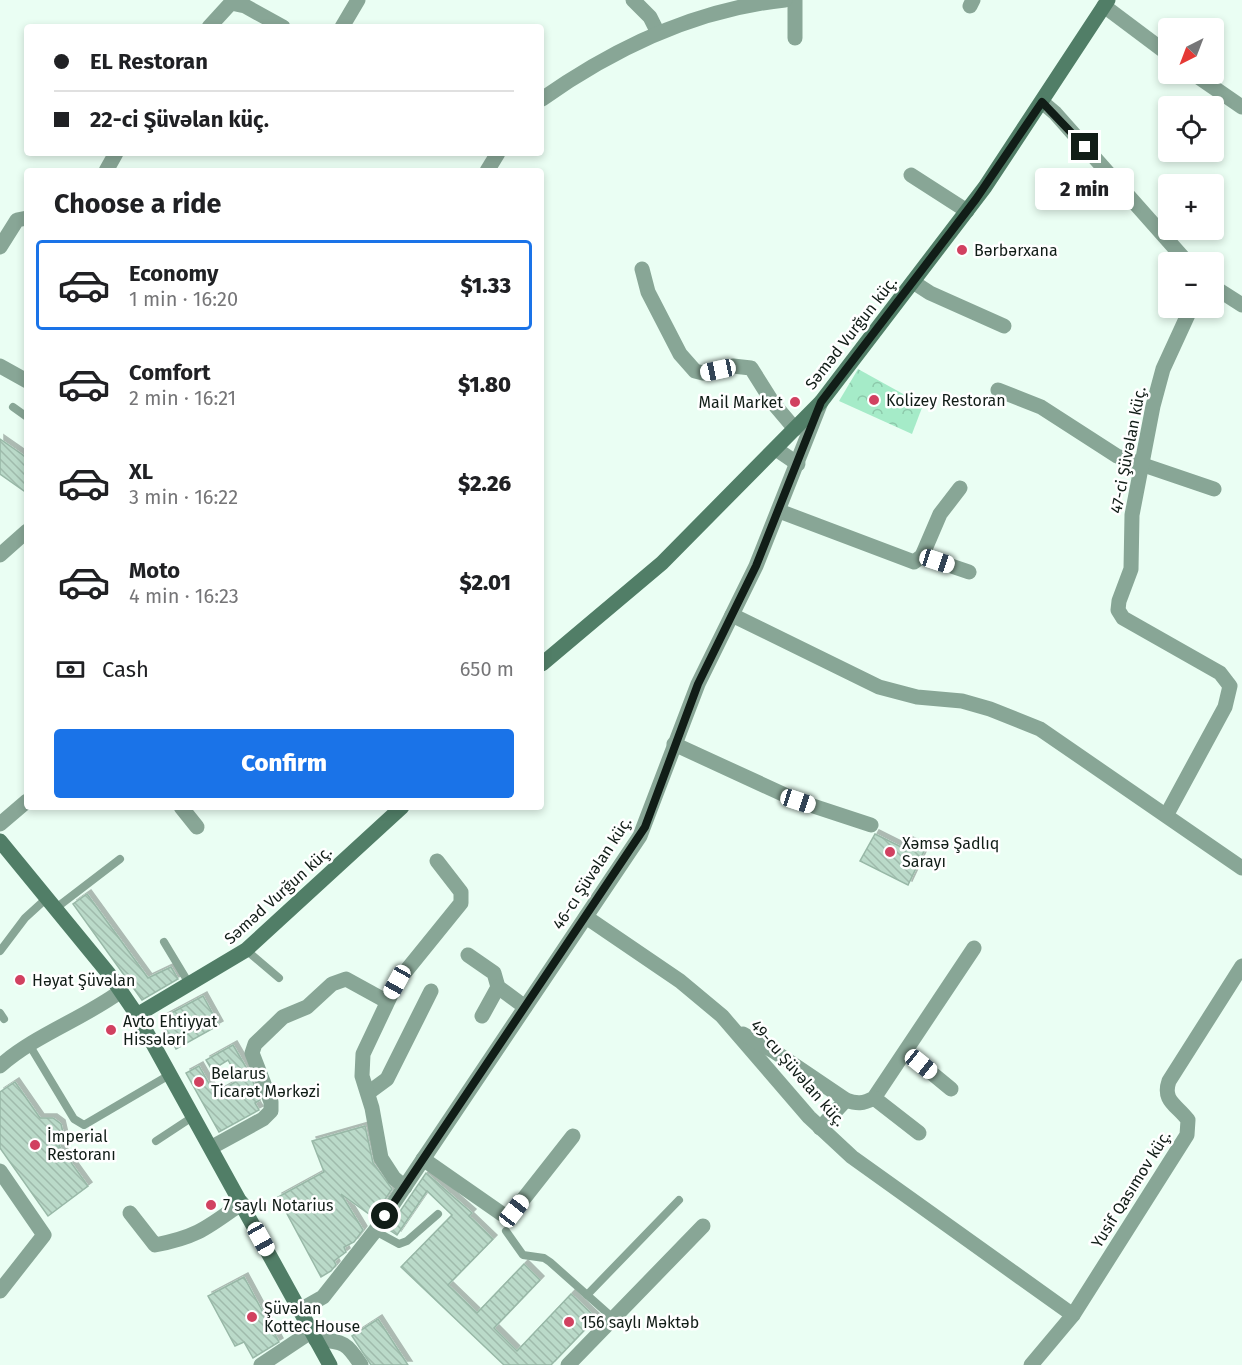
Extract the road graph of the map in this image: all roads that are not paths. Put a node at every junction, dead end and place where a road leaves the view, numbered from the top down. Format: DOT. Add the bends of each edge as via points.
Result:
graph roads {
  1 [pos="358,0"];
  2 [pos="633,0"];
  3 [pos="785,0"];
  4 [pos="795,0"];
  5 [pos="230,2"];
  6 [pos="1106,3"];
  7 [pos="212,24"];
  8 [pos="278,24"];
  9 [pos="344,24"];
  10 [pos="658,33"];
  11 [pos="795,38"];
  12 [pos="1158,46"];
  13 [pos="1209,84"];
  14 [pos="544,98"];
  15 [pos="1042,102"];
  16 [pos="1242,107"];
  17 [pos="911,175"];
  18 [pos="967,211"];
  19 [pos="24,219"];
  20 [pos="0,247"];
  21 [pos="1177,252"];
  22 [pos="642,269"];
  23 [pos="913,282"];
  24 [pos="1224,293"];
  25 [pos="1242,305"];
  26 [pos="1186,318"];
  27 [pos="1004,326"];
  28 [pos="0,366"];
  29 [pos="24,379"];
  30 [pos="998,390"];
  31 [pos="821,402"];
  32 [pos="13,407"];
  33 [pos="24,415"];
  34 [pos="795,429"];
  35 [pos="776,449"];
  36 [pos="798,464"];
  37 [pos="1143,465"];
  38 [pos="960,488"];
  39 [pos="1214,489"];
  40 [pos="779,511"];
  41 [pos="24,534"];
  42 [pos="0,555"];
  43 [pos="921,556"];
  44 [pos="969,572"];
  45 [pos="732,615"];
  46 [pos="544,660"];
  47 [pos="674,744"];
  48 [pos="24,804"];
  49 [pos="183,810"];
  50 [pos="399,810"];
  51 [pos="1167,814"];
  52 [pos="0,824"];
  53 [pos="871,825"];
  54 [pos="197,827"];
  55 [pos="0,842"];
  56 [pos="120,859"];
  57 [pos="437,861"];
  58 [pos="1242,868"];
  59 [pos="52,903"];
  60 [pos="586,918"];
  61 [pos="164,942"];
  62 [pos="974,948"];
  63 [pos="246,950"];
  64 [pos="0,951"];
  65 [pos="468,955"];
  66 [pos="1242,966"];
  67 [pos="279,978"];
  68 [pos="190,985"];
  69 [pos="498,987"];
  70 [pos="121,991"];
  71 [pos="431,991"];
  72 [pos="386,1001"];
  73 [pos="525,1007"];
  74 [pos="137,1015"];
  75 [pos="482,1016"];
  76 [pos="738,1032"];
  77 [pos="30,1046"];
  78 [pos="906,1052"];
  79 [pos="0,1065"];
  80 [pos="171,1074"];
  81 [pos="951,1089"];
  82 [pos="368,1093"];
  83 [pos="874,1098"];
  84 [pos="846,1100"];
  85 [pos="194,1116"];
  86 [pos="820,1128"];
  87 [pos="919,1133"];
  88 [pos="573,1136"];
  89 [pos="156,1141"];
  90 [pos="212,1147"];
  91 [pos="423,1159"];
  92 [pos="0,1171"];
  93 [pos="405,1187"];
  94 [pos="680,1200"];
  95 [pos="242,1203"];
  96 [pos="130,1213"];
  97 [pos="438,1214"];
  98 [pos="703,1226"];
  99 [pos="375,1231"];
  100 [pos="506,1231"];
  101 [pos="0,1291"];
  102 [pos="587,1295"];
  103 [pos="300,1310"];
  104 [pos="1072,1315"];
  105 [pos="613,1318"];
  106 [pos="314,1335"];
  107 [pos="261,1365"];
  108 [pos="330,1365"];
  109 [pos="361,1365"];
  110 [pos="568,1365"];
  111 [pos="1031,1365"];
  1 -- 9 [label="street"];
  2 -- 10 [label="street" via="650,17"];
  3 -- 10 [label="street" via="744,5"];
  4 -- 11 [label="street"];
  5 -- 7 [label="street"];
  5 -- 8 [label="street"];
  6 -- 12 [label="street"];
  6 -- 15 [label="street, Səməd Vurğun küç."];
  10 -- 14 [label="street"];
  13 -- 16 [label="street"];
  15 -- 18 [label="street, Səməd Vurğun küç."];
  15 -- 21 [label="street"];
  17 -- 18 [label="street"];
  18 -- 23 [label="street, Səməd Vurğun küç."];
  19 -- 20 [label="street" via="17,220"];
  22 -- 34 [label="street" via="648,292 687,364 703,373 734,366 751,368"];
  23 -- 27 [label="street" via="937,297"];
  23 -- 31 [label="street, Səməd Vurğun küç."];
  24 -- 25 [label="street"];
  26 -- 37 [label="street, 47-ci Şüvəlan küç." via="1163,369 1152,406"];
  28 -- 29 [label="street"];
  30 -- 37 [label="street" via="1041,407 1117,456"];
  31 -- 34 [label="street, Səməd Vurğun küç."];
  31 -- 36 [label="street, 46-cı Şüvəlan küç."];
  32 -- 33 [label="lane"];
  34 -- 35 [label="street, Səməd Vurğun küç."];
  35 -- 36 [label="street"];
  35 -- 46 [label="street, Səməd Vurğun küç." via="662,563"];
  36 -- 40 [label="street, 46-cı Şüvəlan küç."];
  37 -- 39 [label="street"];
  37 -- 51 [label="street, 47-ci Şüvəlan küç." via="1132,515 1131,569 1118,610 1131,624 1220,673 1230,686 1225,707"];
  38 -- 43 [label="street" via="940,514"];
  40 -- 43 [label="street" via="910,562"];
  40 -- 45 [label="street, 46-cı Şüvəlan küç."];
  41 -- 42 [label="street"];
  43 -- 44 [label="street"];
  45 -- 47 [label="street, 46-cı Şüvəlan küç."];
  45 -- 51 [label="street" via="879,687 917,697 962,701 1019,719"];
  47 -- 53 [label="street" via="798,801"];
  47 -- 60 [label="street, 46-cı Şüvəlan küç." via="645,827"];
  48 -- 52 [label="street"];
  49 -- 54 [label="street"];
  50 -- 63 [label="street, Səməd Vurğun küç."];
  51 -- 58 [label="street"];
  55 -- 59 [label="street"];
  56 -- 59 [label="lane"];
  57 -- 72 [label="street" via="461,892 461,903 406,968"];
  59 -- 64 [label="lane" via="25,918"];
  59 -- 70 [label="street"];
  60 -- 73 [label="street, 46-cı Şüvəlan küç."];
  60 -- 76 [label="street, 49-cu Şüvəlan küç." via="687,986"];
  61 -- 68 [label="lane"];
  62 -- 78 [label="street"];
  63 -- 67 [label="lane"];
  63 -- 68 [label="street, Səməd Vurğun küç."];
  65 -- 69 [label="street" via="494,973"];
  66 -- 104 [label="street, Yusif Qasımov küç." via="1166,1090 1167,1098 1188,1120 1187,1135"];
  68 -- 74 [label="street, Səməd Vurğun küç."];
  69 -- 73 [label="street"];
  69 -- 75 [label="street"];
  70 -- 74 [label="street"];
  70 -- 77 [label="street"];
  71 -- 82 [label="street" via="387,1079"];
  72 -- 82 [label="street" via="363,1054 362,1076"];
  72 -- 90 [label="street" via="346,979 283,1017 255,1044 252,1053 271,1111"];
  73 -- 91 [label="street, 46-cı Şüvəlan küç."];
  74 -- 80 [label="street"];
  76 -- 84 [label="street"];
  76 -- 86 [label="street, 49-cu Şüvəlan küç."];
  77 -- 79 [label="street"];
  77 -- 80 [label="lane" via="74,1119 84,1125"];
  78 -- 81 [label="street"];
  78 -- 83 [label="street"];
  80 -- 85 [label="street"];
  82 -- 93 [label="street" via="381,1158"];
  83 -- 84 [label="street" via="858,1104"];
  83 -- 87 [label="street"];
  84 -- 86 [label="street"];
  85 -- 89 [label="lane"];
  85 -- 90 [label="street"];
  86 -- 104 [label="street, 49-cu Şüvəlan küç." via="852,1157"];
  88 -- 91 [label="street" via="508,1215"];
  90 -- 95 [label="street"];
  91 -- 93 [label="street, 46-cı Şüvəlan küç."];
  92 -- 101 [label="street" via="44,1235"];
  93 -- 99 [label="street, 46-cı Şüvəlan küç."];
  94 -- 102 [label="lane"];
  95 -- 96 [label="street" via="199,1234 155,1245"];
  95 -- 103 [label="street"];
  97 -- 99 [label="lane" via="399,1244"];
  98 -- 105 [label="street"];
  99 -- 103 [label="street, 46-cı Şüvəlan küç." via="323,1297"];
  100 -- 102 [label="lane" via="523,1255 544,1258"];
  102 -- 105 [label="lane"];
  103 -- 106 [label="street"];
  104 -- 111 [label="street, Yusif Qasımov küç."];
  105 -- 110 [label="street"];
  106 -- 107 [label="street"];
  106 -- 108 [label="street"];
  106 -- 109 [label="street" via="349,1346"];
}
